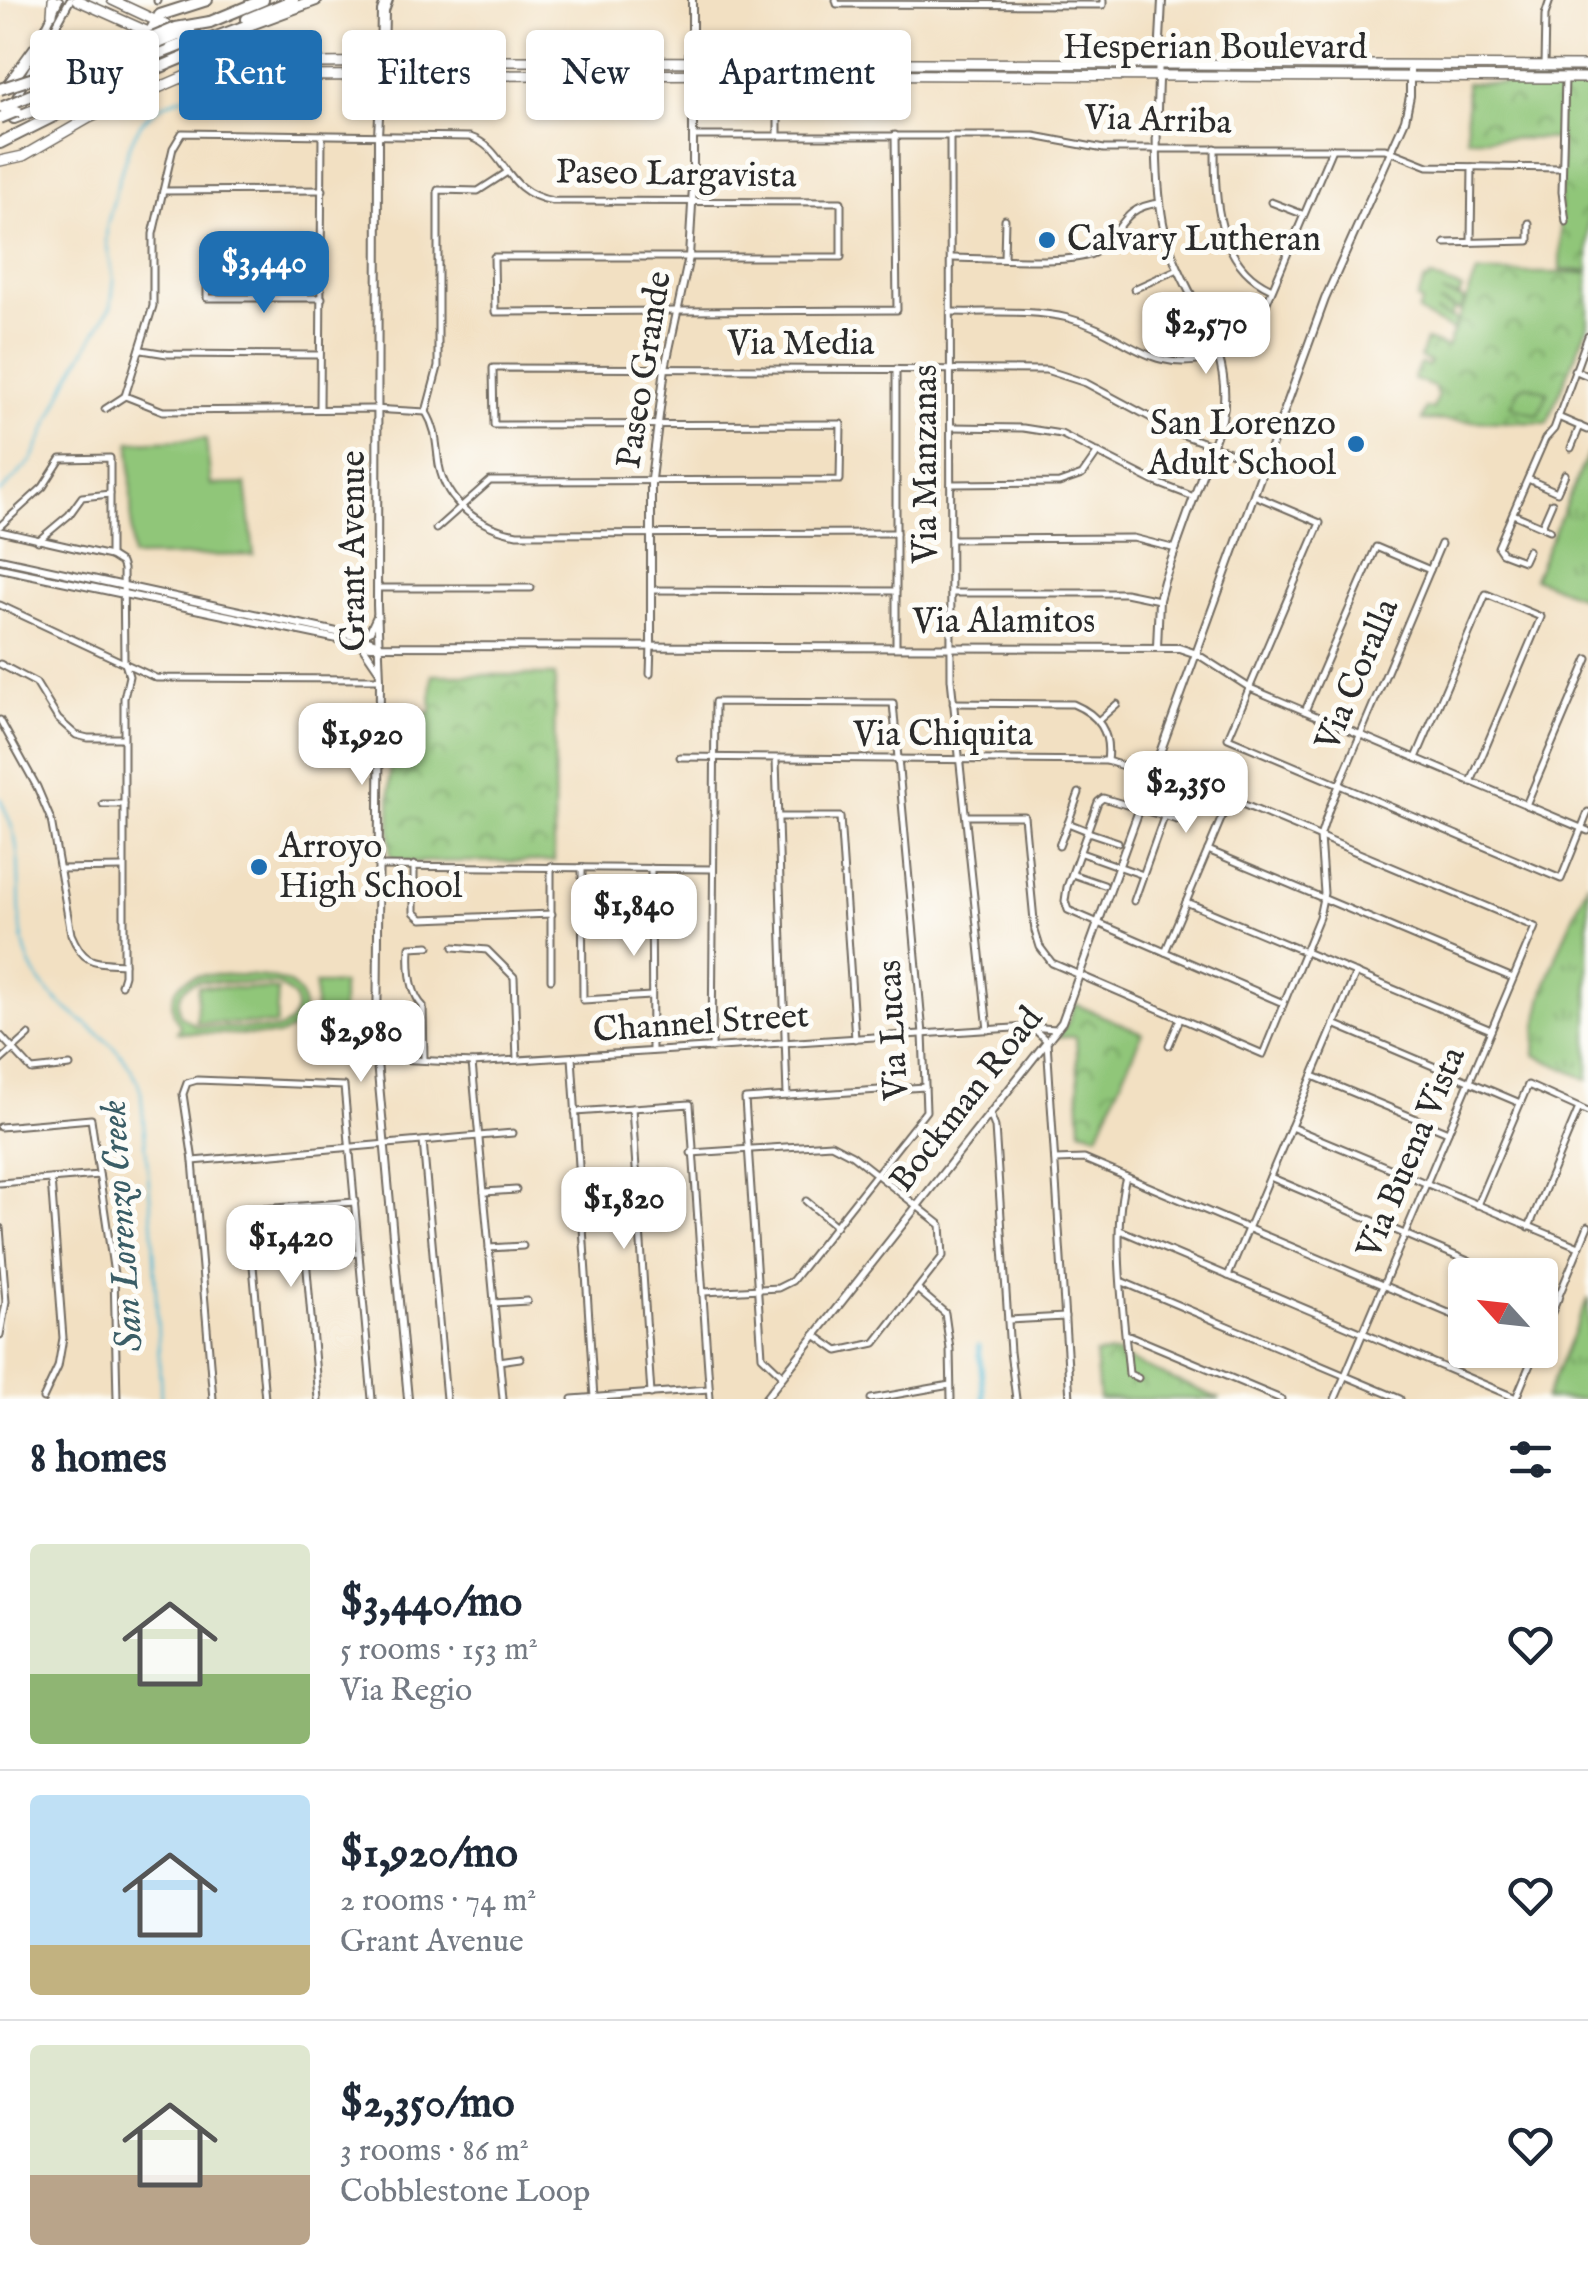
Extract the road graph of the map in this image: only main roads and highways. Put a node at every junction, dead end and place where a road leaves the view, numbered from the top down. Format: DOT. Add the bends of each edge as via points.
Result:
graph roads {
  1 [pos="56,0"];
  2 [pos="74,0"];
  3 [pos="112,0"];
  4 [pos="207,0"];
  5 [pos="292,0"];
  6 [pos="316,0"];
  7 [pos="387,0"];
  8 [pos="52,14"];
  9 [pos="257,15"];
  10 [pos="156,20"];
  11 [pos="234,26"];
  12 [pos="133,30"];
  13 [pos="153,30"];
  14 [pos="180,30"];
  15 [pos="227,30"];
  16 [pos="382,30"];
  17 [pos="159,35"];
  18 [pos="179,53"];
  19 [pos="30,56"];
  20 [pos="506,62"];
  21 [pos="1076,64"];
  22 [pos="1520,66"];
  23 [pos="1588,66"];
  24 [pos="1159,70"];
  25 [pos="1274,70"];
  26 [pos="1411,70"];
  27 [pos="1057,75"];
  28 [pos="322,76"];
  29 [pos="1502,77"];
  30 [pos="1588,78"];
  31 [pos="30,80"];
  32 [pos="179,87"];
  33 [pos="0,91"];
  34 [pos="30,92"];
  35 [pos="1,117"];
  36 [pos="0,143"];
  37 [pos="0,161"];
  1 -- 8 [label="main road"];
  2 -- 12 [label="main road, Hesperian Boulevard"];
  3 -- 10 [label="main road, Hesperian Boulevard"];
  4 -- 10 [label="highway"];
  5 -- 9 [label="highway"];
  6 -- 9 [label="highway"];
  7 -- 16 [label="highway"];
  9 -- 11 [label="highway"];
  9 -- 11 [label="highway"];
  10 -- 13 [label="highway"];
  10 -- 14 [label="main road, Hesperian Boulevard"];
  11 -- 15 [label="highway, bridge"];
  11 -- 17 [label="highway, bridge" via="210,22"];
  18 -- 35 [label="highway, bridge"];
  18 -- 36 [label="highway"];
  19 -- 33 [label="highway"];
  20 -- 21 [label="main road, Hesperian Boulevard"];
  21 -- 24 [label="main road, Hesperian Boulevard"];
  21 -- 27 [label="main road"];
  22 -- 23 [label="main road, Hesperian Boulevard"];
  22 -- 26 [label="main road, Hesperian Boulevard"];
  22 -- 29 [label="main road"];
  24 -- 25 [label="main road, Hesperian Boulevard"];
  24 -- 25 [label="main road, Hesperian Boulevard" via="1234,76"];
  24 -- 27 [label="main road, Hesperian Boulevard"];
  25 -- 26 [label="main road, Hesperian Boulevard"];
  25 -- 26 [label="main road, Hesperian Boulevard"];
  26 -- 29 [label="main road, Hesperian Boulevard"];
  27 -- 28 [label="main road, Hesperian Boulevard"];
  29 -- 30 [label="main road, Hesperian Boulevard"];
  31 -- 33 [label="highway, bridge"];
  32 -- 37 [label="main road" via="89,118 23,156"];
  34 -- 35 [label="highway, bridge"];
}
